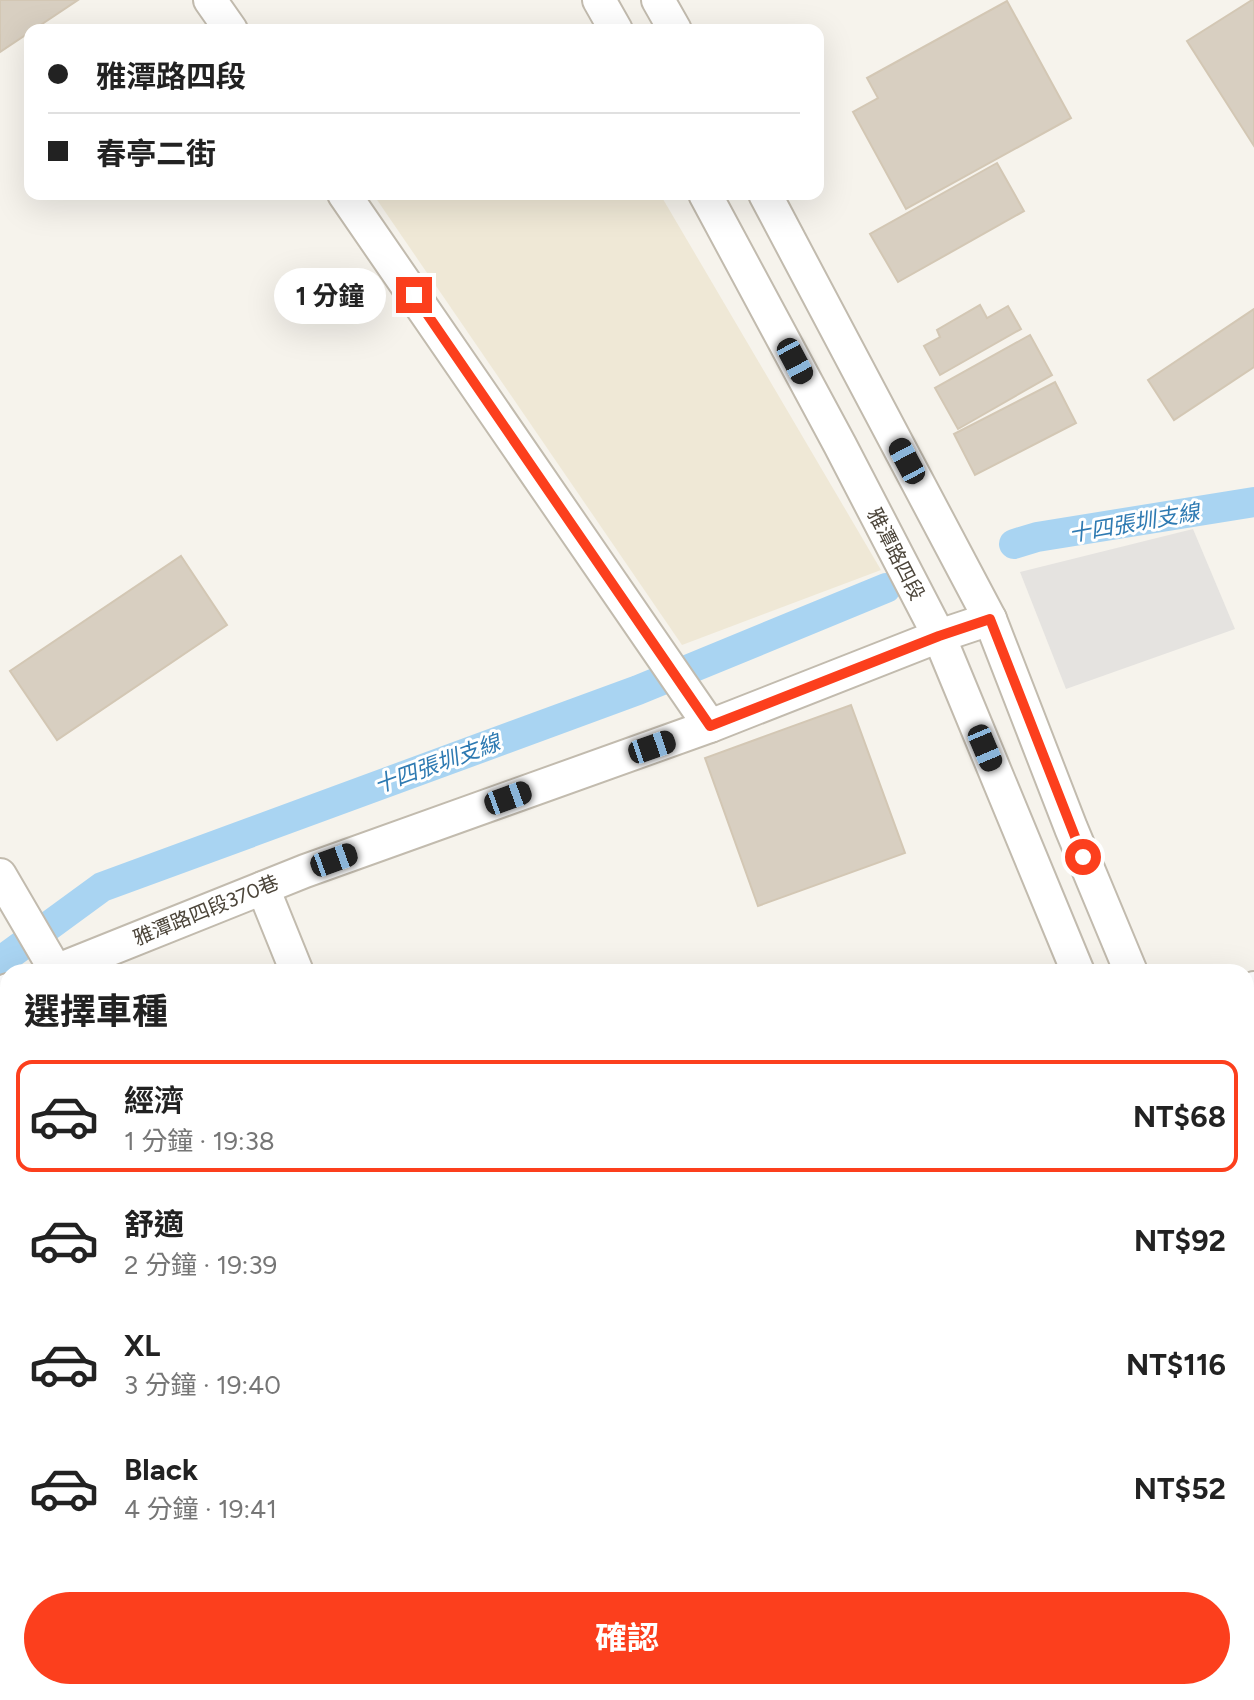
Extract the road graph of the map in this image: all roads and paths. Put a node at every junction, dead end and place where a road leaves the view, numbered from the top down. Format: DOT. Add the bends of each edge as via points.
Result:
graph roads {
  1 [pos="210,0"];
  2 [pos="599,0"];
  3 [pos="658,0"];
  4 [pos="227,24"];
  5 [pos="613,24"];
  6 [pos="672,24"];
  7 [pos="348,200"];
  8 [pos="708,200"];
  9 [pos="768,200"];
  10 [pos="990,619"];
  11 [pos="939,636"];
  12 [pos="710,726"];
  13 [pos="0,875"];
  14 [pos="263,888"];
  15 [pos="45,954"];
  16 [pos="294,964"];
  17 [pos="1075,964"];
  18 [pos="1128,964"];
  1 -- 4 [label="street"];
  2 -- 5 [label="street"];
  3 -- 6 [label="street"];
  7 -- 12 [label="street"];
  8 -- 11 [label="street, 雅潭路四段"];
  9 -- 10 [label="street"];
  10 -- 11 [label="street, 雅潭路四段370巷"];
  10 -- 18 [label="street"];
  11 -- 12 [label="street, 雅潭路四段370巷"];
  11 -- 17 [label="street, 雅潭路四段"];
  12 -- 14 [label="street, 雅潭路四段370巷"];
  13 -- 15 [label="street"];
  14 -- 15 [label="street, 雅潭路四段370巷"];
  14 -- 16 [label="street"];
}
